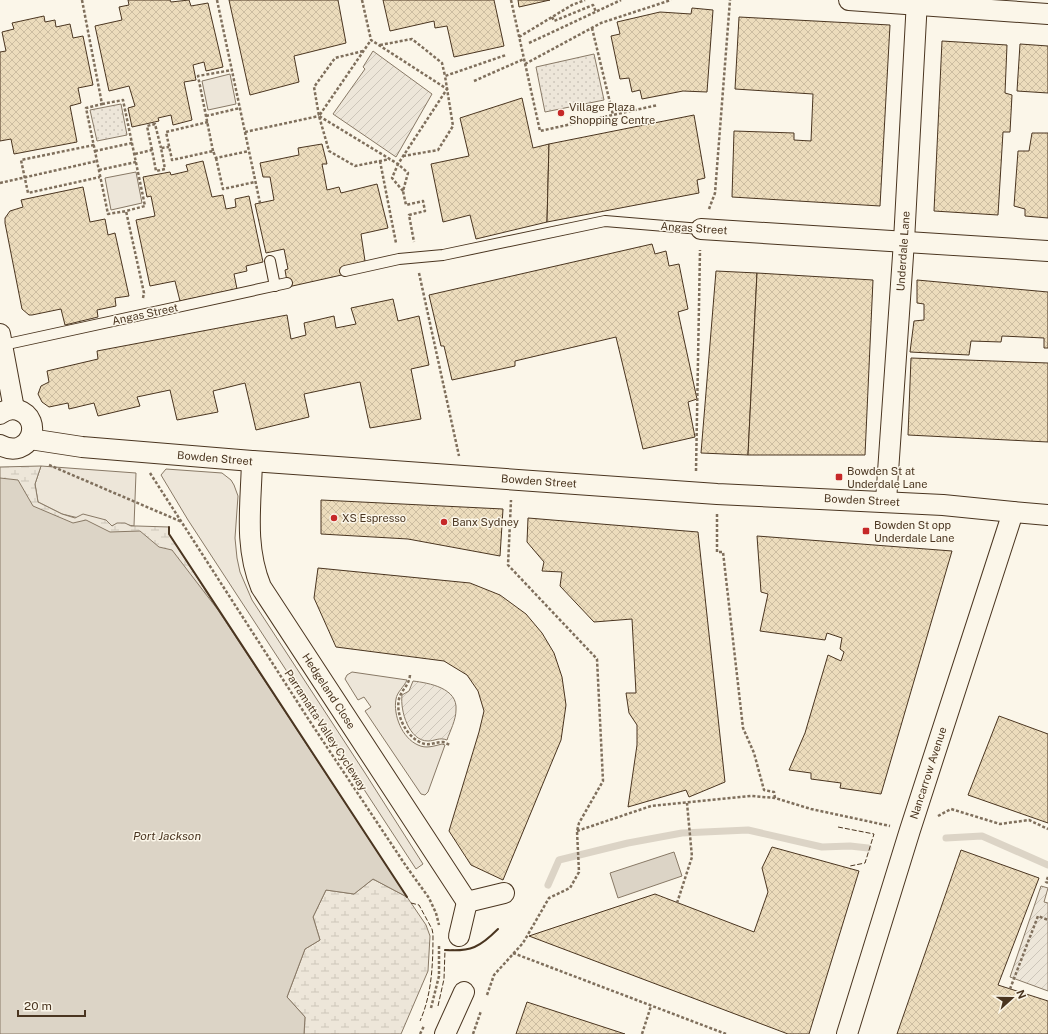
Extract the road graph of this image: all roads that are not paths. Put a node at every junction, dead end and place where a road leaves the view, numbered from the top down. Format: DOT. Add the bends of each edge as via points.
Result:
graph roads {
  1 [pos="849,0"];
  2 [pos="917,3"];
  3 [pos="1048,14"];
  4 [pos="701,229"];
  5 [pos="904,241"];
  6 [pos="1048,251"];
  7 [pos="270,261"];
  8 [pos="345,270"];
  9 [pos="288,283"];
  10 [pos="275,286"];
  11 [pos="1,339"];
  12 [pos="7,411"];
  13 [pos="30,438"];
  14 [pos="0,445"];
  15 [pos="252,461"];
  16 [pos="886,501"];
  17 [pos="1013,512"];
  18 [pos="1048,514"];
  19 [pos="504,894"];
  20 [pos="467,902"];
  21 [pos="459,936"];
  22 [pos="464,992"];
  23 [pos="445,1034"];
  24 [pos="846,1034"];
  1 -- 2 [label="street"];
  2 -- 3 [label="street"];
  2 -- 5 [label="street, Underdale Lane"];
  4 -- 5 [label="street, Angas Street"];
  4 -- 8 [label="lane, Angas Street" via="605,221 443,255 399,259"];
  5 -- 6 [label="street, Angas Street"];
  5 -- 16 [label="street, Underdale Lane"];
  7 -- 10 [label="lane"];
  9 -- 10 [label="lane, Angas Street"];
  10 -- 11 [label="lane, Angas Street"];
  11 -- 12 [label="street"];
  12 -- 13 [label="street" via="24,414 31,422"];
  13 -- 14 [label="street" via="17,449"];
  13 -- 15 [label="street, Bowden Street" via="82,447"];
  15 -- 16 [label="street, Bowden Street" via="717,494"];
  15 -- 20 [label="street, Hedgeland Close" via="249,539 252,562 261,587"];
  16 -- 17 [label="street, Bowden Street"];
  17 -- 18 [label="street, Bowden Street"];
  17 -- 24 [label="street, Nancarrow Avenue"];
  19 -- 20 [label="street"];
  20 -- 21 [label="street"];
  22 -- 23 [label="street"];
}
